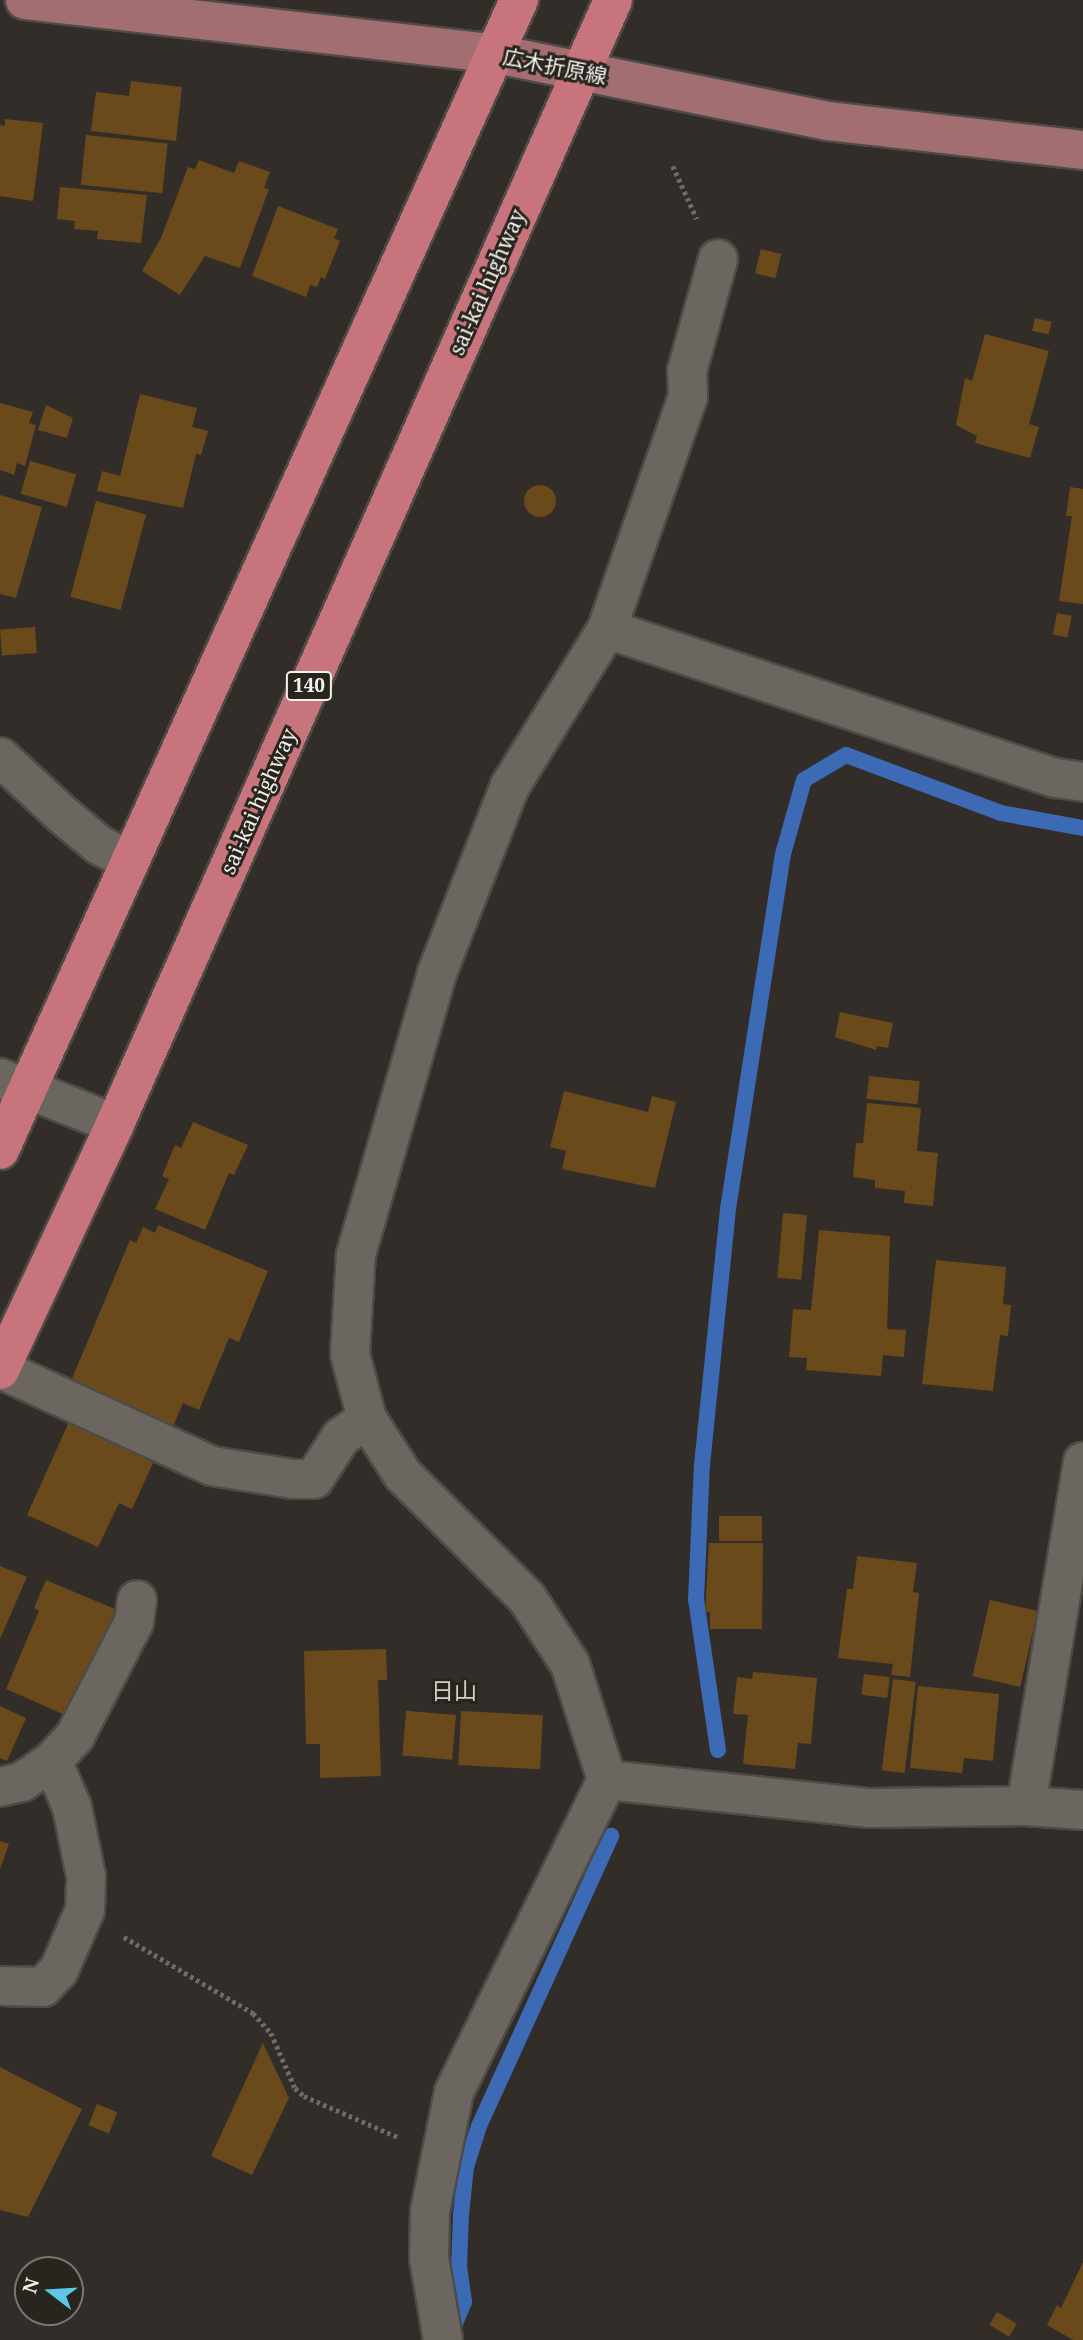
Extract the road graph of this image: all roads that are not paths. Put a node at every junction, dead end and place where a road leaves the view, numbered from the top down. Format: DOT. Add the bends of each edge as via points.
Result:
graph roads {
  1 [pos="24,0"];
  2 [pos="519,0"];
  3 [pos="614,0"];
  4 [pos="496,54"];
  5 [pos="580,70"];
  6 [pos="1083,150"];
  7 [pos="718,259"];
  8 [pos="607,629"];
  9 [pos="0,757"];
  10 [pos="1083,782"];
  11 [pos="130,862"];
  12 [pos="14,1083"];
  13 [pos="115,1124"];
  14 [pos="0,1150"];
  15 [pos="0,1369"];
  16 [pos="367,1419"];
  17 [pos="1083,1462"];
  18 [pos="137,1600"];
  19 [pos="52,1761"];
  20 [pos="607,1780"];
  21 [pos="0,1787"];
  22 [pos="1026,1806"];
  23 [pos="1083,1811"];
  24 [pos="0,1986"];
  25 [pos="443,2340"];
  1 -- 4 [label="main road, 広木折原線"];
  2 -- 4 [label="highway"];
  3 -- 5 [label="highway, sai-kai highway / 140"];
  4 -- 5 [label="main road, 広木折原線"];
  4 -- 11 [label="highway"];
  5 -- 6 [label="main road, 広木折原線" via="828,121"];
  5 -- 13 [label="highway, sai-kai highway / 140"];
  7 -- 8 [label="street" via="687,371 688,397"];
  8 -- 10 [label="street" via="1056,778"];
  8 -- 16 [label="street" via="510,786 436,973 356,1254 350,1354"];
  9 -- 11 [label="street" via="90,838"];
  11 -- 12 [label="highway"];
  12 -- 13 [label="street"];
  12 -- 14 [label="highway"];
  13 -- 15 [label="highway, sai-kai highway / 140"];
  15 -- 16 [label="street" via="212,1466 293,1479 314,1479 341,1437"];
  16 -- 20 [label="street" via="404,1475 527,1598 570,1664"];
  17 -- 22 [label="street"];
  18 -- 19 [label="street" via="134,1622 108,1675 75,1736"];
  19 -- 21 [label="street" via="22,1782"];
  19 -- 24 [label="street" via="72,1807 86,1876 85,1910 59,1970 43,1987"];
  20 -- 22 [label="street" via="870,1808"];
  20 -- 25 [label="street" via="454,2092 439,2151 429,2258"];
  22 -- 23 [label="street"];
}
